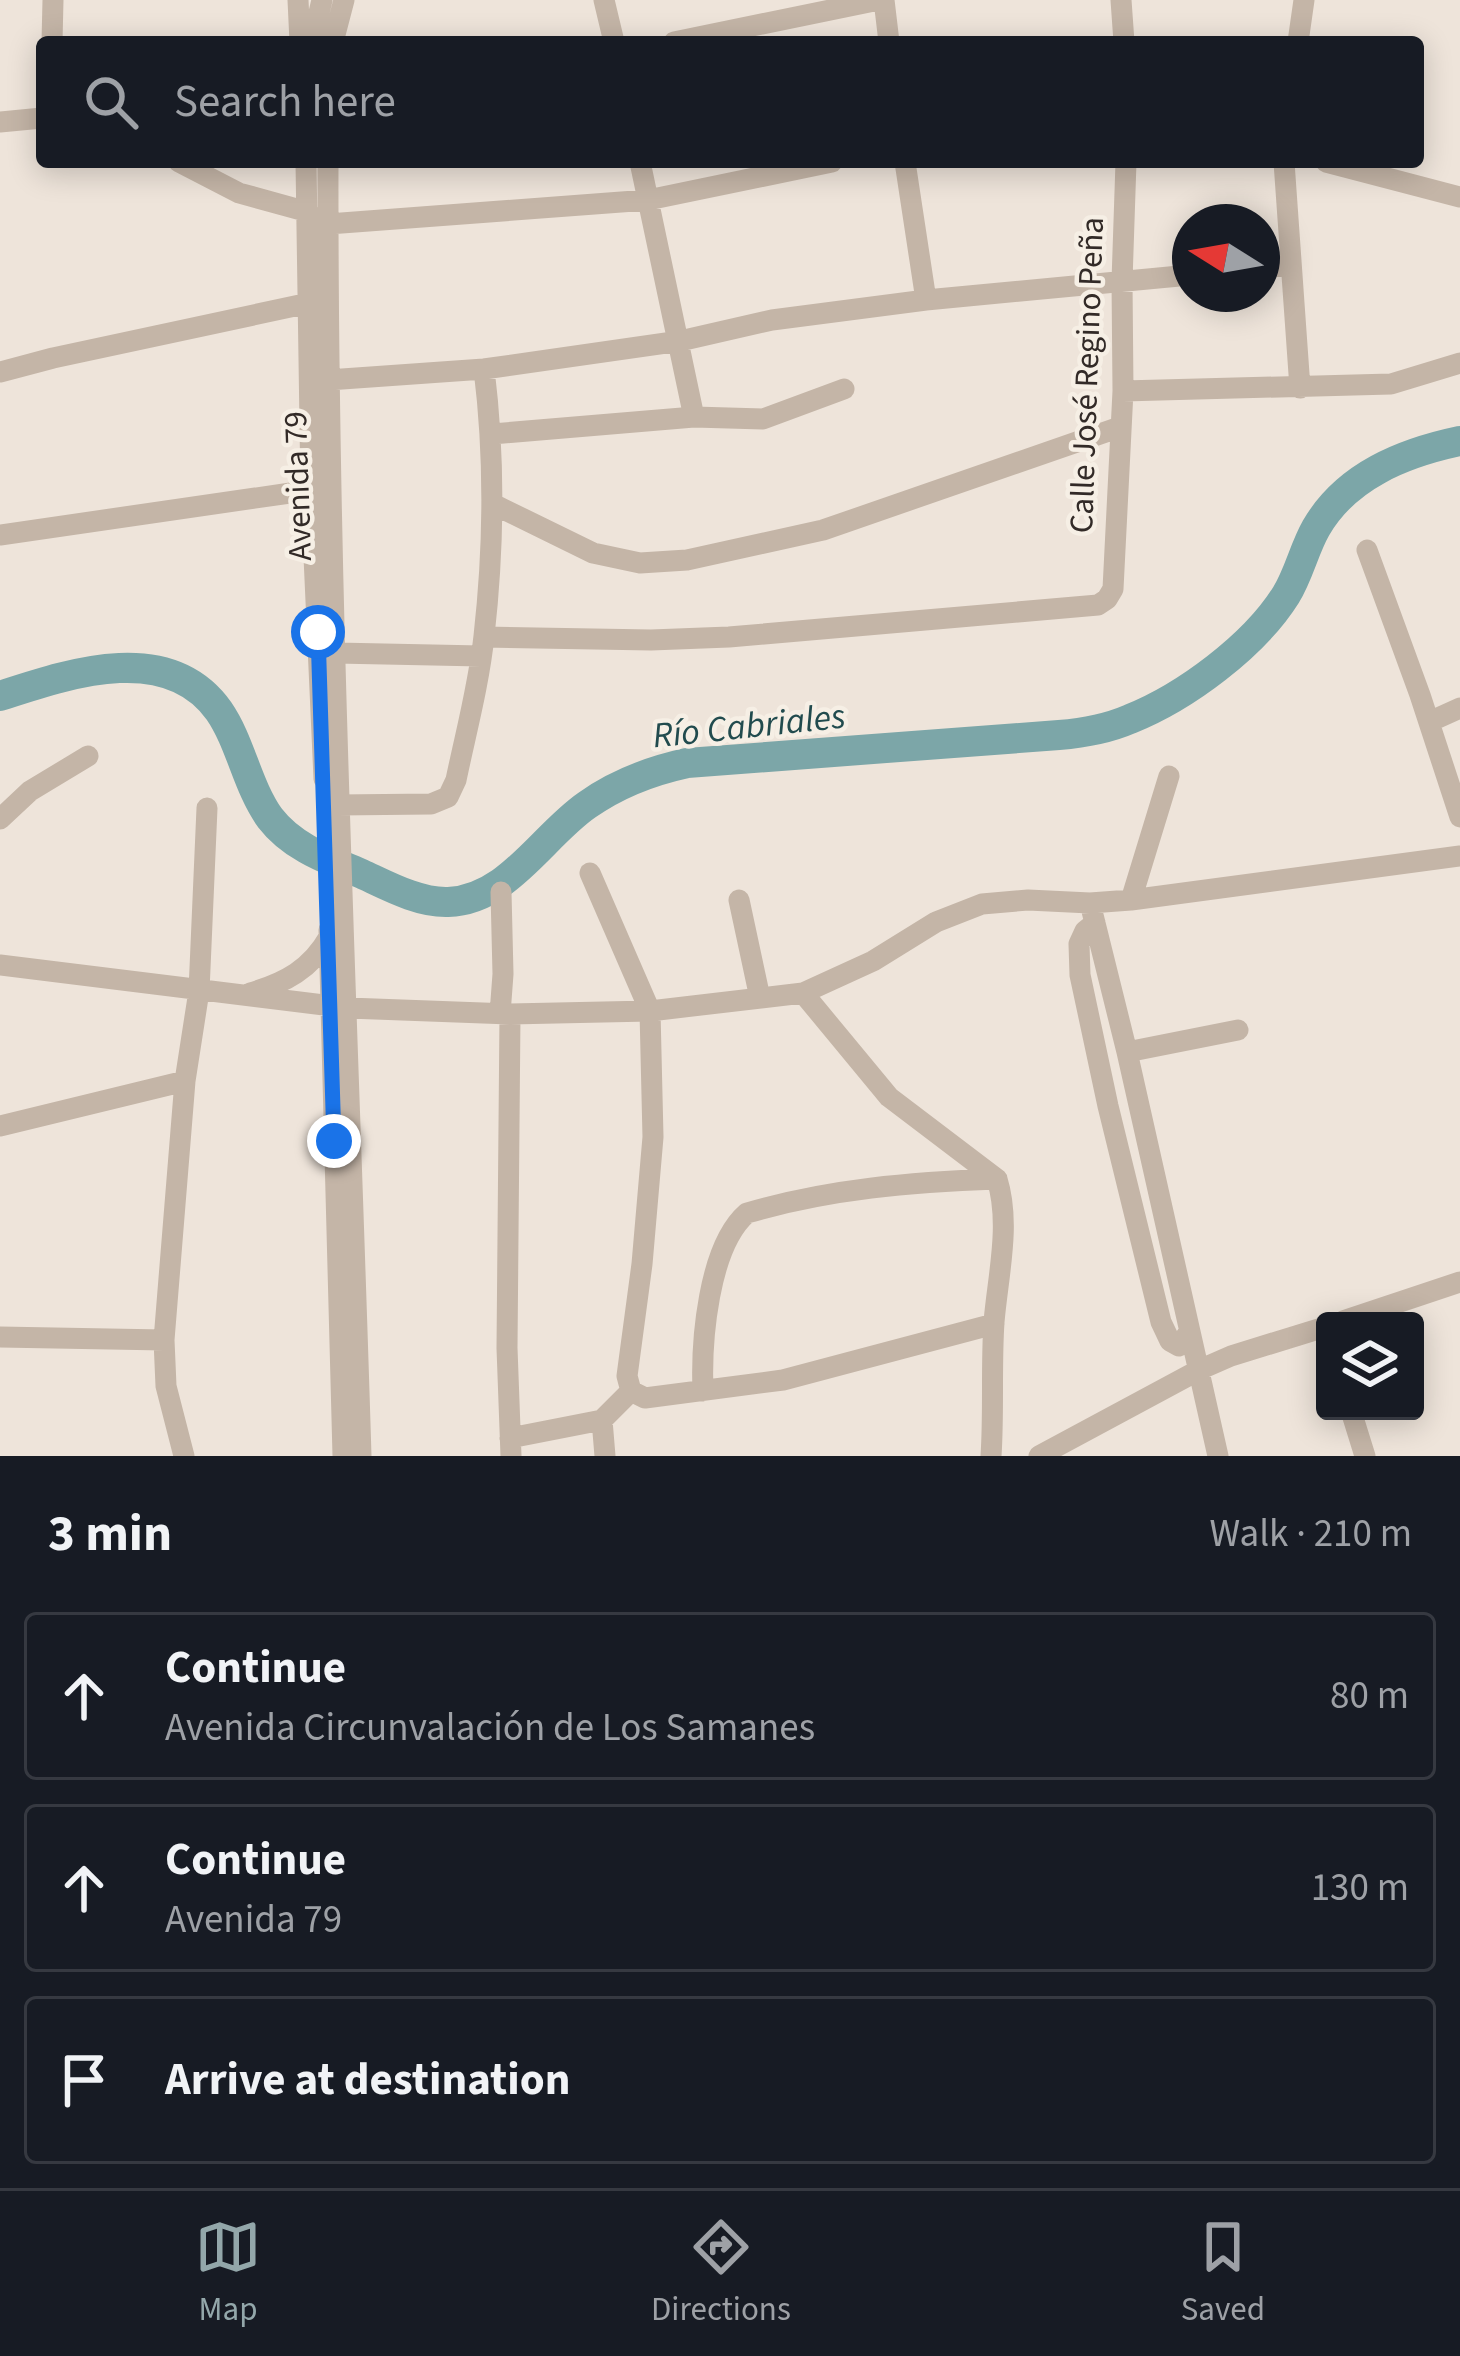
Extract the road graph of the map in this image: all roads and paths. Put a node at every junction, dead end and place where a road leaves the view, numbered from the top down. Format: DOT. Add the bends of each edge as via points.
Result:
graph roads {
  1 [pos="53,0"];
  2 [pos="298,0"];
  3 [pos="322,0"];
  4 [pos="344,0"];
  5 [pos="604,0"];
  6 [pos="882,0"];
  7 [pos="1121,0"];
  8 [pos="1304,0"];
  9 [pos="52,36"];
  10 [pos="300,36"];
  11 [pos="313,36"];
  12 [pos="334,36"];
  13 [pos="613,36"];
  14 [pos="704,36"];
  15 [pos="889,36"];
  16 [pos="1124,36"];
  17 [pos="1299,36"];
  18 [pos="36,119"];
  19 [pos="0,122"];
  20 [pos="191,168"];
  21 [pos="307,168"];
  22 [pos="327,168"];
  23 [pos="641,168"];
  24 [pos="803,168"];
  25 [pos="905,168"];
  26 [pos="1126,168"];
  27 [pos="1284,168"];
  28 [pos="1350,168"];
  29 [pos="1460,196"];
  30 [pos="649,200"];
  31 [pos="315,220"];
  32 [pos="1290,266"];
  33 [pos="1280,267"];
  34 [pos="1172,276"];
  35 [pos="1122,281"];
  36 [pos="926,300"];
  37 [pos="309,302"];
  38 [pos="680,341"];
  39 [pos="1460,363"];
  40 [pos="484,369"];
  41 [pos="0,372"];
  42 [pos="328,380"];
  43 [pos="1300,388"];
  44 [pos="844,389"];
  45 [pos="1124,391"];
  46 [pos="694,417"];
  47 [pos="1120,427"];
  48 [pos="492,434"];
  49 [pos="311,490"];
  50 [pos="493,504"];
  51 [pos="0,533"];
  52 [pos="1367,550"];
  53 [pos="483,646"];
  54 [pos="336,652"];
  55 [pos="1460,708"];
  56 [pos="1429,722"];
  57 [pos="88,756"];
  58 [pos="1169,776"];
  59 [pos="207,808"];
  60 [pos="1460,817"];
  61 [pos="334,818"];
  62 [pos="0,819"];
  63 [pos="1460,856"];
  64 [pos="590,873"];
  65 [pos="501,892"];
  66 [pos="739,900"];
  67 [pos="1131,900"];
  68 [pos="1092,913"];
  69 [pos="333,923"];
  70 [pos="0,965"];
  71 [pos="199,991"];
  72 [pos="803,993"];
  73 [pos="242,996"];
  74 [pos="760,998"];
  75 [pos="339,1006"];
  76 [pos="650,1011"];
  77 [pos="505,1014"];
  78 [pos="1238,1030"];
  79 [pos="1127,1052"];
  80 [pos="185,1081"];
  81 [pos="0,1126"];
  82 [pos="997,1179"];
  83 [pos="1460,1282"];
  84 [pos="1370,1312"];
  85 [pos="994,1324"];
  86 [pos="1316,1330"];
  87 [pos="1189,1332"];
  88 [pos="0,1337"];
  89 [pos="164,1340"];
  90 [pos="1199,1370"];
  91 [pos="631,1391"];
  92 [pos="703,1391"];
  93 [pos="602,1420"];
  94 [pos="1354,1420"];
  95 [pos="510,1447"];
  96 [pos="184,1456"];
  97 [pos="343,1456"];
  98 [pos="361,1456"];
  99 [pos="605,1456"];
  100 [pos="991,1456"];
  101 [pos="1039,1456"];
  102 [pos="1217,1456"];
  103 [pos="1365,1456"];
  1 -- 9 [label="street"];
  2 -- 10 [label="street"];
  3 -- 11 [label="street"];
  4 -- 12 [label="street"];
  5 -- 13 [label="street"];
  6 -- 14 [label="street"];
  6 -- 15 [label="street"];
  7 -- 16 [label="street"];
  8 -- 17 [label="street"];
  18 -- 19 [label="street"];
  20 -- 31 [label="street"];
  21 -- 31 [label="street"];
  22 -- 31 [label="street, Avenida 79"];
  23 -- 30 [label="street"];
  24 -- 30 [label="street"];
  25 -- 36 [label="street"];
  26 -- 35 [label="street, Calle José Regino Peña"];
  27 -- 32 [label="street"];
  28 -- 29 [label="street"];
  30 -- 31 [label="street"];
  30 -- 38 [label="street"];
  31 -- 37 [label="street"];
  31 -- 42 [label="street, Avenida 79"];
  32 -- 33 [label="street"];
  32 -- 43 [label="street"];
  34 -- 35 [label="street"];
  35 -- 36 [label="street"];
  35 -- 45 [label="street, Calle José Regino Peña"];
  36 -- 38 [label="street"];
  37 -- 41 [label="street"];
  37 -- 49 [label="street"];
  38 -- 40 [label="street"];
  38 -- 46 [label="street"];
  39 -- 43 [label="street" via="1391,383"];
  40 -- 42 [label="street"];
  40 -- 48 [label="street"];
  42 -- 54 [label="street, Avenida 79"];
  43 -- 45 [label="street"];
  44 -- 46 [label="street" via="763,418"];
  45 -- 47 [label="street, Calle José Regino Peña"];
  46 -- 48 [label="street"];
  47 -- 50 [label="street" via="823,530 687,560 640,563 593,553"];
  47 -- 53 [label="street, Calle José Regino Peña" via="1113,590 1098,605 808,631"];
  48 -- 50 [label="street"];
  49 -- 51 [label="street"];
  49 -- 61 [label="street"];
  50 -- 53 [label="street"];
  52 -- 56 [label="street"];
  53 -- 54 [label="street"];
  53 -- 61 [label="street" via="448,797"];
  54 -- 61 [label="street, Avenida 79"];
  55 -- 56 [label="street"];
  56 -- 60 [label="street"];
  57 -- 62 [label="street"];
  58 -- 67 [label="street"];
  59 -- 71 [label="street"];
  61 -- 69 [label="street, Avenida 79"];
  63 -- 67 [label="street"];
  64 -- 76 [label="street"];
  65 -- 77 [label="street"];
  66 -- 74 [label="street"];
  67 -- 68 [label="street"];
  68 -- 72 [label="street" via="1028,901 982,904"];
  68 -- 79 [label="street"];
  68 -- 87 [label="street" via="1078,944 1080,975 1108,1106 1161,1322 1180,1346"];
  69 -- 73 [label="street" via="307,968"];
  69 -- 75 [label="street, Avenida 79"];
  70 -- 71 [label="street"];
  71 -- 73 [label="street"];
  71 -- 80 [label="street"];
  72 -- 74 [label="street"];
  72 -- 82 [label="street" via="889,1097"];
  73 -- 75 [label="street"];
  74 -- 76 [label="street"];
  75 -- 77 [label="street"];
  75 -- 97 [label="street, Avenida 79"];
  75 -- 98 [label="street, Avenida 79"];
  76 -- 77 [label="street"];
  76 -- 91 [label="street" via="653,1137"];
  77 -- 95 [label="street"];
  78 -- 79 [label="street"];
  79 -- 87 [label="street"];
  80 -- 81 [label="street"];
  80 -- 89 [label="street"];
  82 -- 85 [label="street" via="1002,1232"];
  82 -- 92 [label="street" via="842,1190 747,1213 727,1240 712,1289"];
  83 -- 84 [label="street"];
  85 -- 92 [label="street" via="783,1380"];
  85 -- 100 [label="street"];
  86 -- 90 [label="street"];
  87 -- 90 [label="street"];
  88 -- 89 [label="street"];
  89 -- 96 [label="street"];
  90 -- 101 [label="street"];
  90 -- 102 [label="street"];
  91 -- 92 [label="street" via="644,1398"];
  91 -- 93 [label="street"];
  93 -- 95 [label="street"];
  93 -- 99 [label="street"];
  94 -- 103 [label="street"];
}
